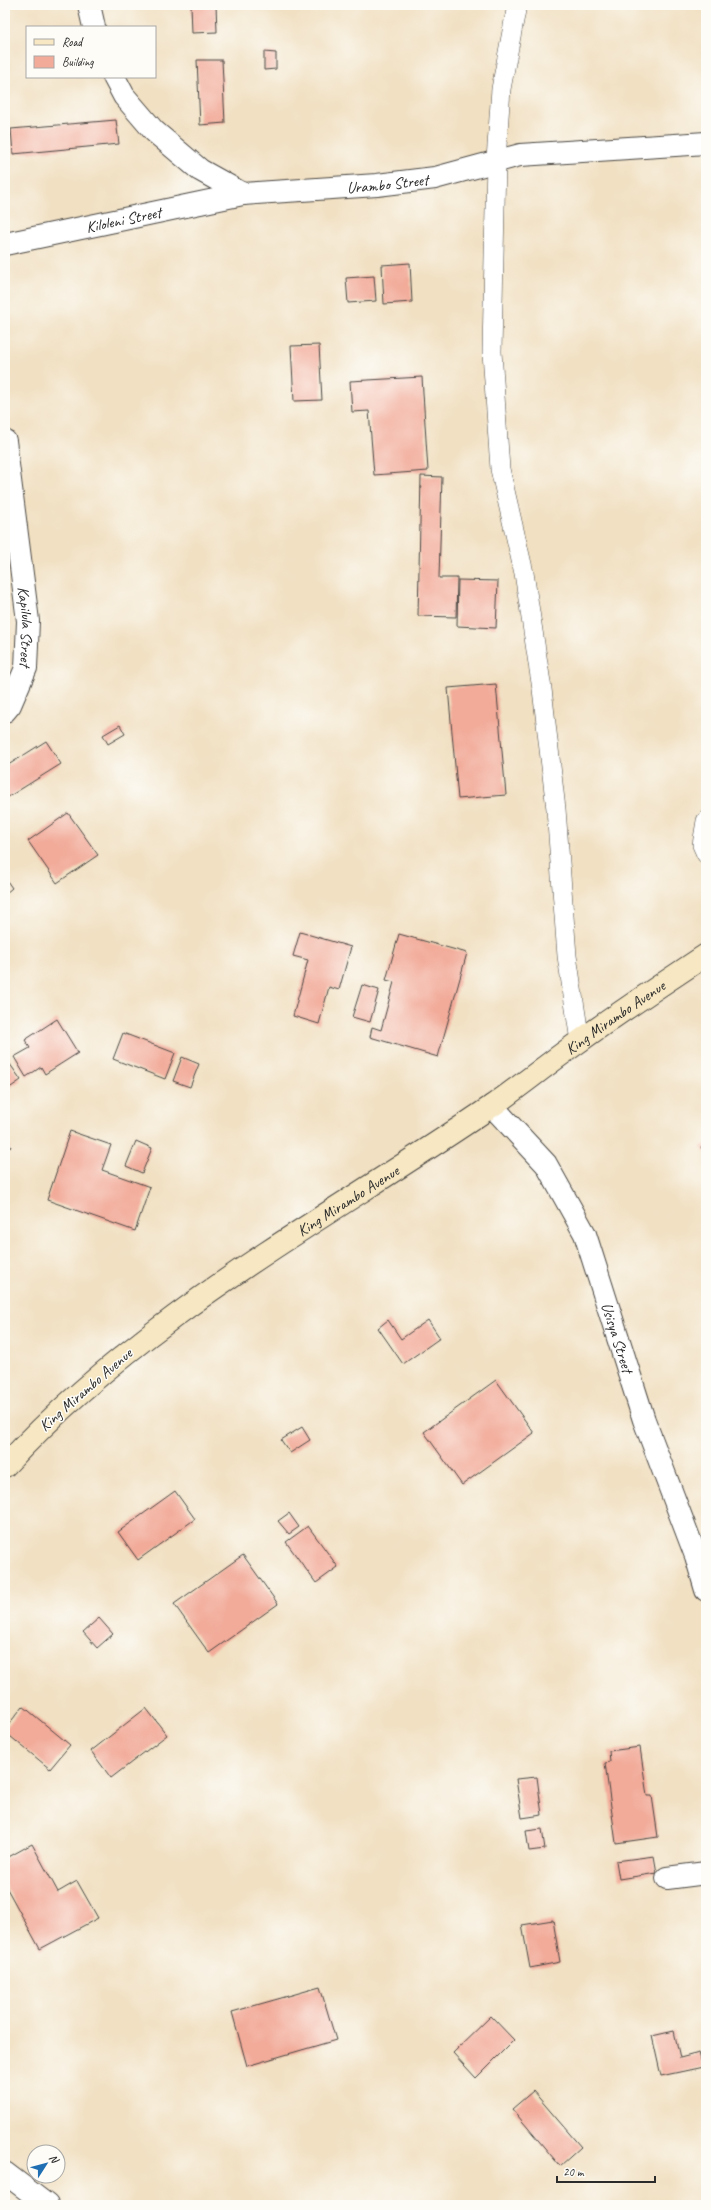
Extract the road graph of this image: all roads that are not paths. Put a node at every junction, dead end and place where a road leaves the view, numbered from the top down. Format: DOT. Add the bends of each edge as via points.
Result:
graph roads {
  1 [pos="88,5"];
  2 [pos="517,5"];
  3 [pos="94,26"];
  4 [pos="115,78"];
  5 [pos="706,143"];
  6 [pos="496,160"];
  7 [pos="243,194"];
  8 [pos="5,244"];
  9 [pos="5,442"];
  10 [pos="5,711"];
  11 [pos="706,821"];
  12 [pos="706,854"];
  13 [pos="706,955"];
  14 [pos="580,1041"];
  15 [pos="492,1106"];
  16 [pos="5,1466"];
  17 [pos="706,1590"];
  18 [pos="706,1873"];
  19 [pos="667,1878"];
  20 [pos="5,2173"];
  21 [pos="47,2205"];
  1 -- 3 [label="street"];
  2 -- 6 [label="lane" via="500,89"];
  4 -- 7 [label="street" via="124,96 154,131 200,170"];
  5 -- 6 [label="street, Urambo Street" via="550,152"];
  6 -- 7 [label="street, Urambo Street" via="435,178 377,185"];
  6 -- 14 [label="lane" via="492,352 500,469 524,573 542,689 556,808 567,956"];
  7 -- 8 [label="street, Kiloleni Street"];
  9 -- 10 [label="street, Kapilula Street" via="28,621 26,668"];
  11 -- 12 [label="lane" via="702,845"];
  13 -- 14 [label="main road, King Mirambo Avenue"];
  14 -- 15 [label="main road, King Mirambo Avenue"];
  15 -- 16 [label="main road, King Mirambo Avenue" via="273,1246 133,1347 61,1407"];
  15 -- 17 [label="street, Usisya Street" via="546,1164 585,1234 644,1420 696,1556"];
  18 -- 19 [label="street"];
  20 -- 21 [label="street"];
}
